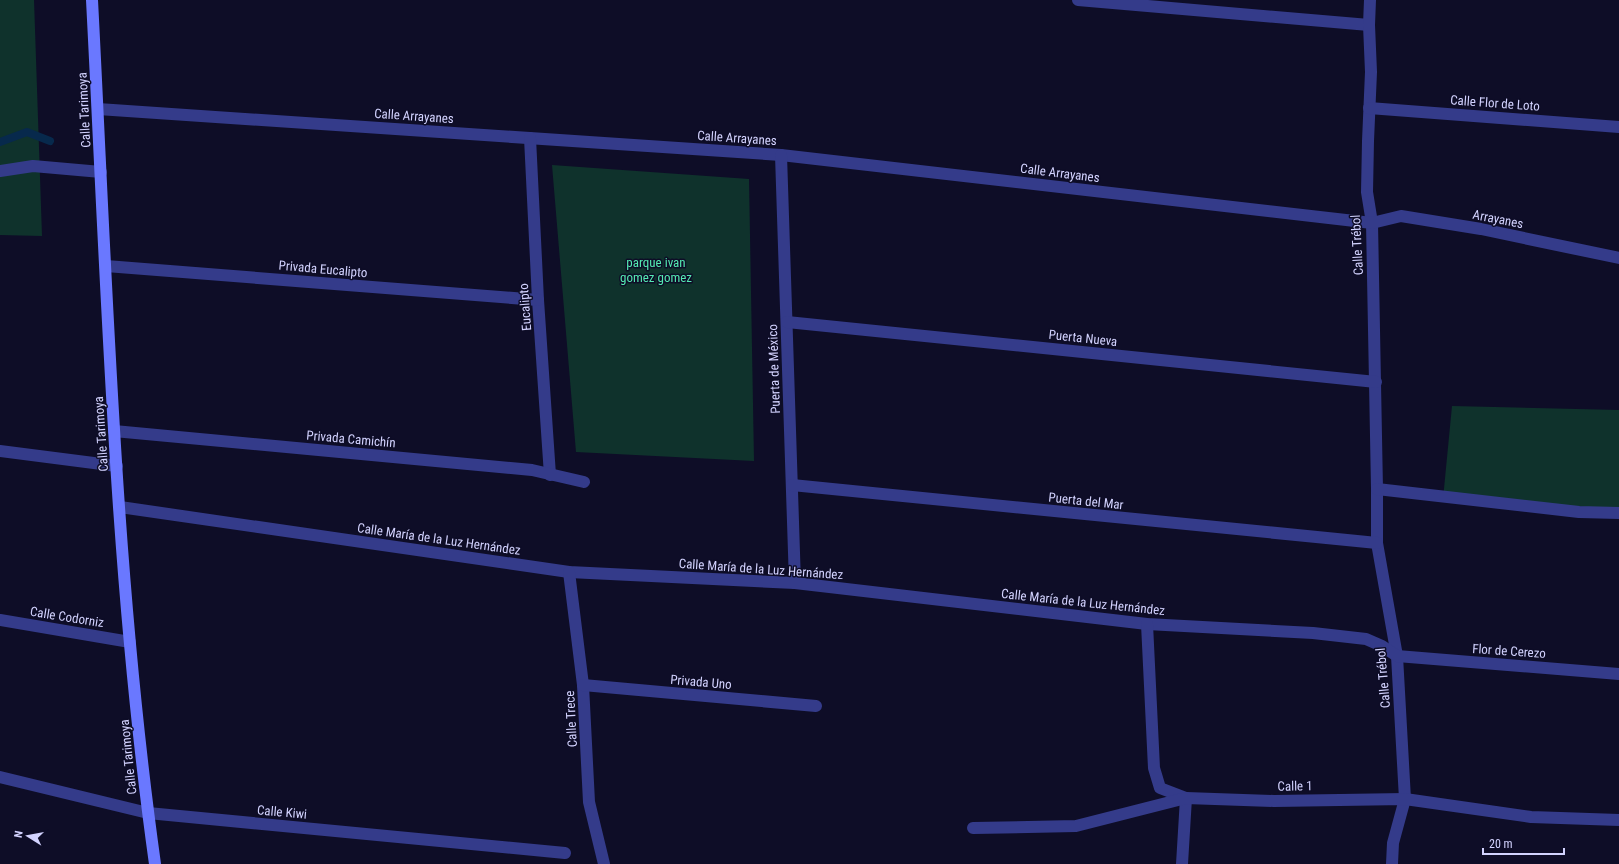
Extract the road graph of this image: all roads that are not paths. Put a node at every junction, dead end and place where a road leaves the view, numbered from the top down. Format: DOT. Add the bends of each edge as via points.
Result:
graph roads {
  1 [pos="92,0"];
  2 [pos="1078,0"];
  3 [pos="1370,0"];
  4 [pos="1369,25"];
  5 [pos="1369,108"];
  6 [pos="98,109"];
  7 [pos="1619,127"];
  8 [pos="530,138"];
  9 [pos="781,155"];
  10 [pos="0,171"];
  11 [pos="101,172"];
  12 [pos="1372,223"];
  13 [pos="1619,258"];
  14 [pos="106,266"];
  15 [pos="538,300"];
  16 [pos="787,322"];
  17 [pos="1376,382"];
  18 [pos="114,431"];
  19 [pos="0,451"];
  20 [pos="117,466"];
  21 [pos="550,475"];
  22 [pos="584,482"];
  23 [pos="792,485"];
  24 [pos="1378,489"];
  25 [pos="120,508"];
  26 [pos="1619,513"];
  27 [pos="1377,544"];
  28 [pos="569,572"];
  29 [pos="795,583"];
  30 [pos="0,620"];
  31 [pos="1146,624"];
  32 [pos="130,642"];
  33 [pos="1397,656"];
  34 [pos="1619,674"];
  35 [pos="583,686"];
  36 [pos="816,706"];
  37 [pos="0,777"];
  38 [pos="1186,798"];
  39 [pos="1405,799"];
  40 [pos="148,813"];
  41 [pos="1619,820"];
  42 [pos="973,828"];
  43 [pos="565,853"];
  44 [pos="156,864"];
  45 [pos="604,864"];
  46 [pos="1182,864"];
  47 [pos="1392,864"];
  1 -- 6 [label="street, Calle Tarimoya"];
  2 -- 4 [label="street"];
  3 -- 4 [label="street, Calle Trébol"];
  4 -- 5 [label="street, Calle Trébol"];
  5 -- 7 [label="street, Calle Flor de Loto"];
  5 -- 12 [label="street, Calle Trébol" via="1367,192"];
  6 -- 8 [label="street, Calle Arrayanes"];
  6 -- 11 [label="street, Calle Tarimoya"];
  8 -- 9 [label="street, Calle Arrayanes"];
  8 -- 15 [label="street, Eucalipto"];
  9 -- 12 [label="street, Calle Arrayanes"];
  9 -- 16 [label="street, Puerta de México"];
  10 -- 11 [label="street" via="33,166"];
  11 -- 14 [label="street, Calle Tarimoya"];
  12 -- 13 [label="street, Arrayanes" via="1401,216 1481,229"];
  12 -- 17 [label="street, Calle Trébol"];
  14 -- 15 [label="street, Privada Eucalipto"];
  14 -- 18 [label="street, Calle Tarimoya"];
  15 -- 21 [label="street, Eucalipto"];
  16 -- 17 [label="street, Puerta Nueva"];
  16 -- 23 [label="street, Puerta de México"];
  17 -- 24 [label="street, Calle Trébol"];
  18 -- 20 [label="street, Calle Tarimoya"];
  18 -- 21 [label="street, Privada Camichín" via="532,470"];
  19 -- 20 [label="street"];
  20 -- 25 [label="street, Calle Tarimoya"];
  21 -- 22 [label="street, Privada Camichín"];
  23 -- 27 [label="street, Puerta del Mar"];
  23 -- 29 [label="street, Puerta de México"];
  24 -- 26 [label="street" via="1579,512"];
  24 -- 27 [label="street, Calle Trébol"];
  25 -- 28 [label="street, Calle María de la Luz Hernández"];
  25 -- 32 [label="street, Calle Tarimoya"];
  27 -- 33 [label="street, Calle Trébol"];
  28 -- 29 [label="street, Calle María de la Luz Hernández"];
  28 -- 35 [label="street, Calle Trece"];
  29 -- 31 [label="street, Calle María de la Luz Hernández"];
  30 -- 32 [label="street, Calle Codorniz"];
  31 -- 33 [label="street, Calle María de la Luz Hernández" via="1313,633 1366,639"];
  31 -- 38 [label="street" via="1154,768 1160,788"];
  32 -- 40 [label="street, Calle Tarimoya"];
  33 -- 34 [label="street, Flor de Cerezo"];
  33 -- 39 [label="street, Calle Trébol"];
  35 -- 36 [label="street, Privada Uno"];
  35 -- 45 [label="street, Calle Trece" via="589,802"];
  37 -- 40 [label="street, Calle Kiwi"];
  38 -- 39 [label="street, Calle 1" via="1274,801"];
  38 -- 42 [label="street, Calle 1" via="1076,826"];
  38 -- 46 [label="street"];
  39 -- 41 [label="street, Calle 1" via="1531,817"];
  39 -- 47 [label="street, Calle Trébol" via="1393,843"];
  40 -- 43 [label="street, Calle Kiwi"];
  40 -- 44 [label="street, Calle Tarimoya"];
}
